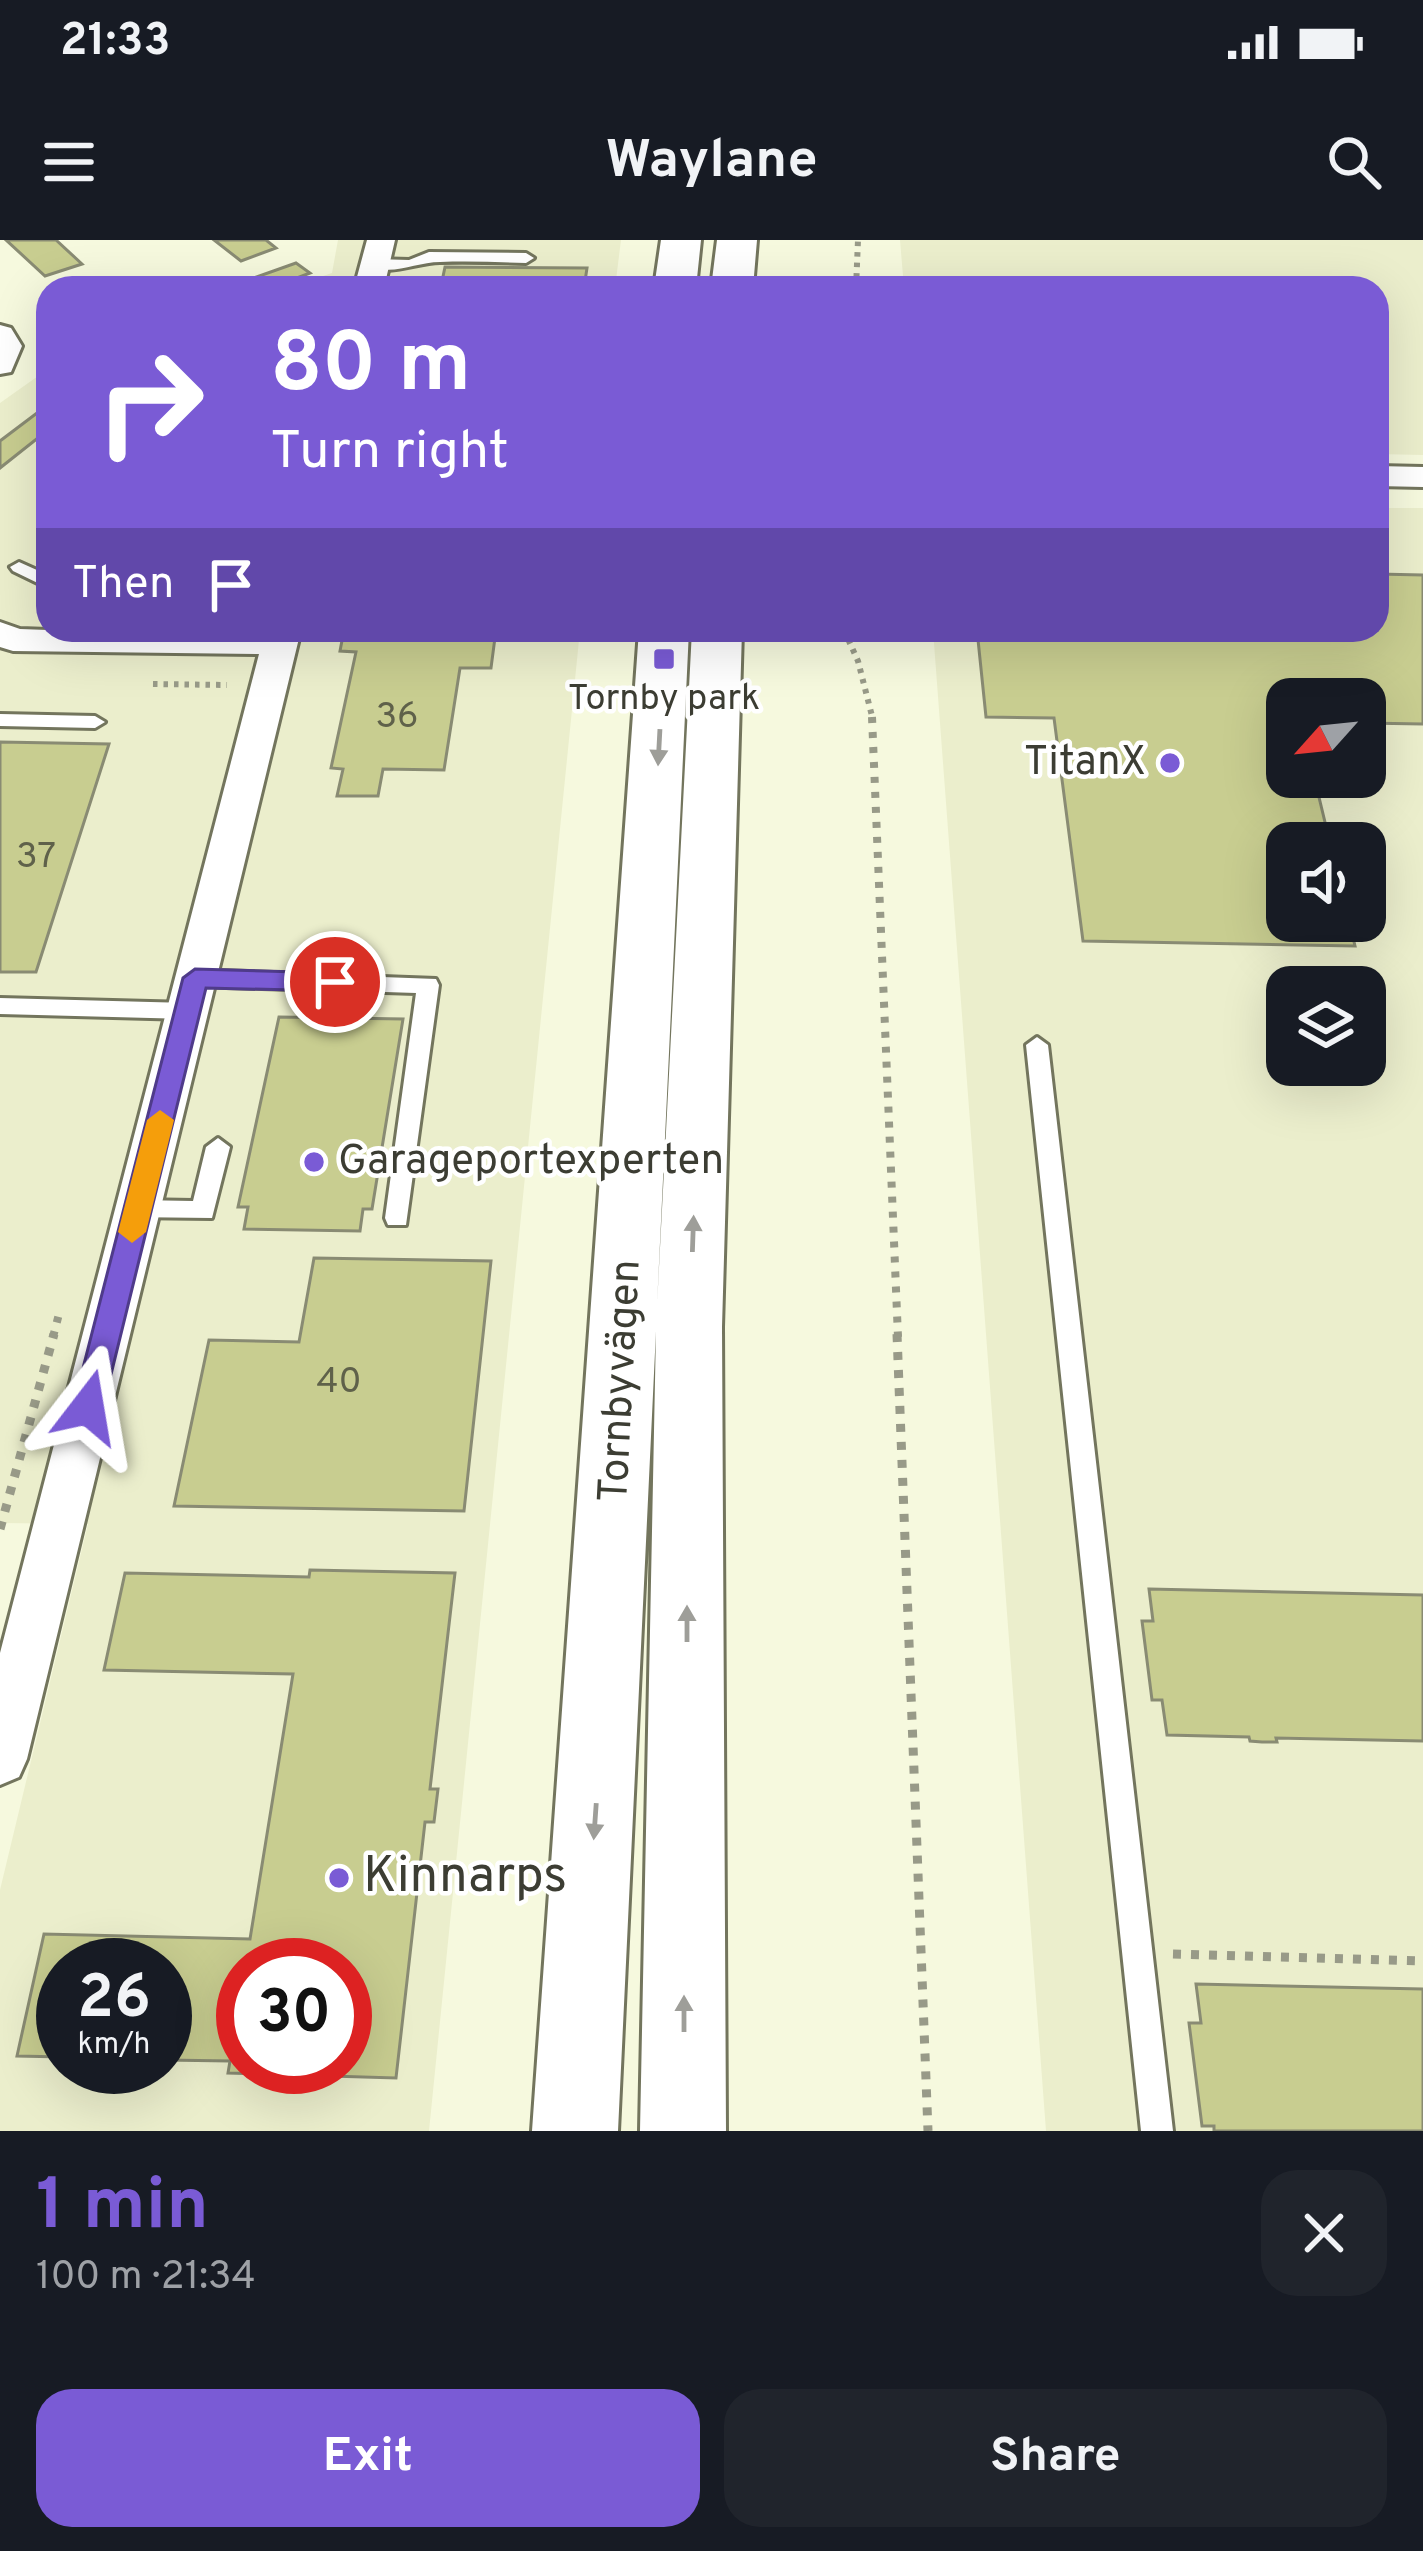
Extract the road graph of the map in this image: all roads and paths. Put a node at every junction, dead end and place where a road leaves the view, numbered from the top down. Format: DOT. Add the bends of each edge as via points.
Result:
graph roads {
  1 [pos="681,240"];
  2 [pos="737,240"];
  3 [pos="858,240"];
  4 [pos="526,258"];
  5 [pos="374,264"];
  6 [pos="411,265"];
  7 [pos="409,276"];
  8 [pos="676,276"];
  9 [pos="733,276"];
  10 [pos="856,276"];
  11 [pos="0,334"];
  12 [pos="0,365"];
  13 [pos="1389,476"];
  14 [pos="1423,477"];
  15 [pos="19,567"];
  16 [pos="36,576"];
  17 [pos="0,633"];
  18 [pos="36,638"];
  19 [pos="280,642"];
  20 [pos="663,642"];
  21 [pos="717,642"];
  22 [pos="849,642"];
  23 [pos="153,684"];
  24 [pos="228,685"];
  25 [pos="0,720"];
  26 [pos="95,722"];
  27 [pos="192,995"];
  28 [pos="0,1006"];
  29 [pos="1037,1045"];
  30 [pos="218,1148"];
  31 [pos="137,1210"];
  32 [pos="397,1218"];
  33 [pos="0,1759"];
  34 [pos="1137,1954"];
  35 [pos="1423,1961"];
  36 [pos="575,2131"];
  37 [pos="683,2131"];
  38 [pos="928,2131"];
  39 [pos="1157,2131"];
  1 -- 8 [label="main road"];
  2 -- 9 [label="main road"];
  3 -- 10 [label="path"];
  4 -- 6 [label="lane" via="429,257"];
  5 -- 6 [label="lane"];
  6 -- 7 [label="lane"];
  11 -- 12 [label="street" via="7,346"];
  13 -- 14 [label="street"];
  15 -- 16 [label="lane"];
  17 -- 18 [label="street"];
  19 -- 27 [label="street"];
  20 -- 36 [label="main road, Tornbyvägen, one-way"];
  37 -- 21 [label="main road, Tornbyvägen, one-way" via="689,1327"];
  22 -- 38 [label="path" via="874,724"];
  23 -- 24 [label="path"];
  25 -- 26 [label="lane"];
  27 -- 28 [label="lane"];
  27 -- 31 [label="street"];
  27 -- 32 [label="lane" via="428,985"];
  29 -- 34 [label="lane"];
  30 -- 31 [label="lane" via="203,1211"];
  31 -- 33 [label="street"];
  34 -- 35 [label="path"];
  34 -- 39 [label="lane"];
}
